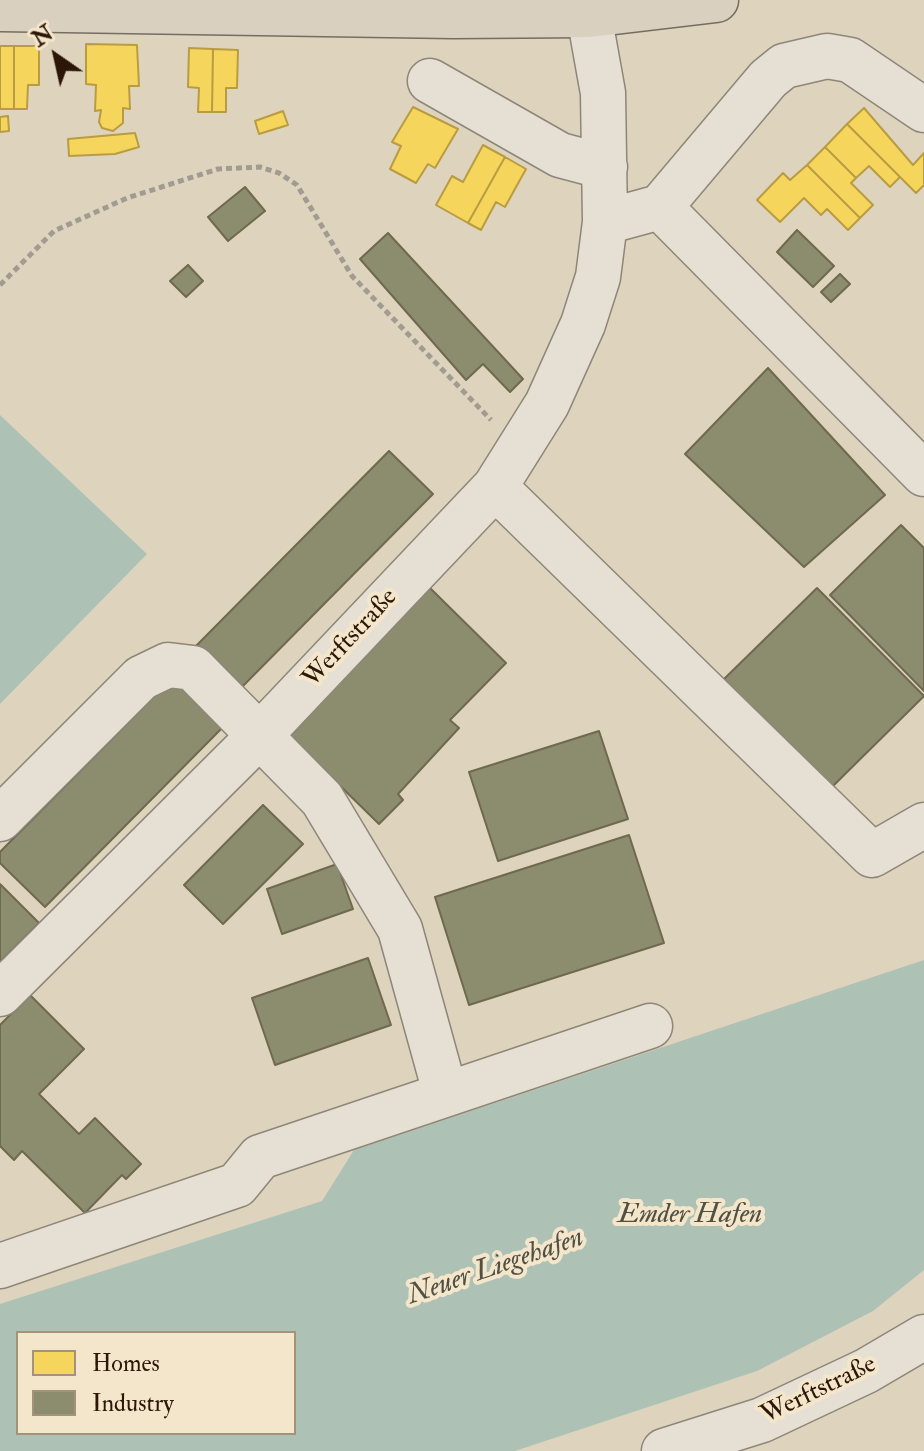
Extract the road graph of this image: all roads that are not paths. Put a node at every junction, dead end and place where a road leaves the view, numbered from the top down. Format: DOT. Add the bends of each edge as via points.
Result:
graph roads {
  1 [pos="716,0"];
  2 [pos="0,9"];
  3 [pos="589,15"];
  4 [pos="430,81"];
  5 [pos="924,110"];
  6 [pos="605,167"];
  7 [pos="660,207"];
  8 [pos="605,222"];
  9 [pos="924,474"];
  10 [pos="495,487"];
  11 [pos="258,737"];
  12 [pos="0,819"];
  13 [pos="924,825"];
  14 [pos="0,994"];
  15 [pos="650,1026"];
  16 [pos="445,1092"];
  17 [pos="0,1266"];
  18 [pos="924,1337"];
  19 [pos="664,1451"];
  1 -- 3 [label="main road"];
  2 -- 3 [label="main road"];
  3 -- 6 [label="street, Werftstraße" via="603,93"];
  4 -- 6 [label="street" via="560,155"];
  5 -- 7 [label="street" via="850,60 827,56 784,66"];
  6 -- 8 [label="street, Werftstraße"];
  7 -- 8 [label="street"];
  7 -- 9 [label="street"];
  8 -- 10 [label="street, Werftstraße" via="598,277 583,324 547,404"];
  10 -- 11 [label="street, Werftstraße"];
  10 -- 13 [label="street" via="872,855"];
  11 -- 12 [label="street" via="193,668 168,665 141,678"];
  11 -- 14 [label="street, Werftstraße"];
  11 -- 16 [label="street" via="322,799 400,929"];
  15 -- 16 [label="street"];
  16 -- 17 [label="street" via="260,1157 237,1185"];
  18 -- 19 [label="street, Werftstraße" via="762,1420"];
}
